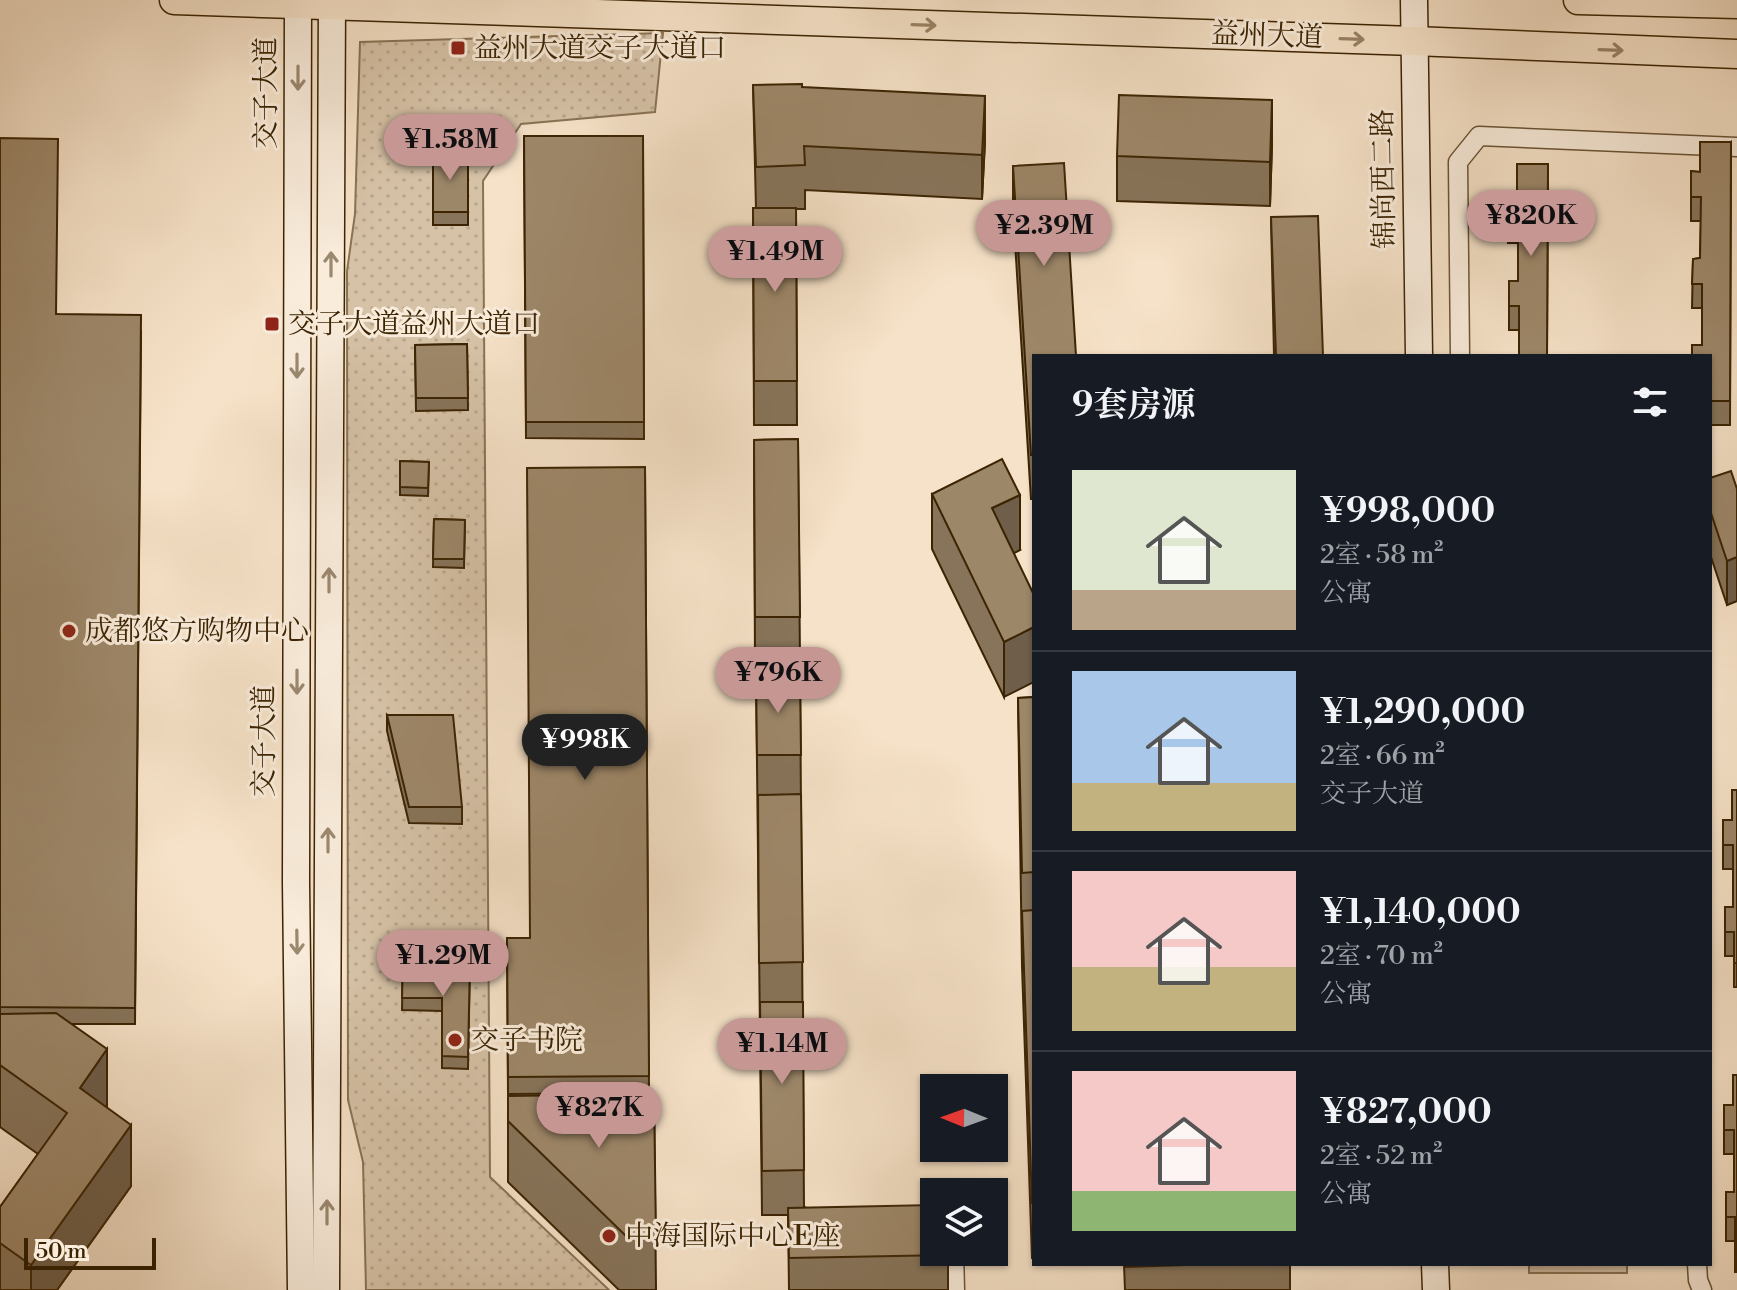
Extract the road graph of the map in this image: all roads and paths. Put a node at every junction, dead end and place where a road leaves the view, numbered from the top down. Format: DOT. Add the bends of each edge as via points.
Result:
graph roads {
  1 [pos="174,0"];
  2 [pos="1414,0"];
  3 [pos="1578,0"];
  4 [pos="298,2"];
  5 [pos="332,4"];
  6 [pos="1737,4"];
  7 [pos="1414,41"];
  8 [pos="1737,54"];
  9 [pos="1737,147"];
  10 [pos="1419,354"];
  11 [pos="1460,354"];
  12 [pos="954,1266"];
  13 [pos="1435,1266"];
  14 [pos="1697,1266"];
  15 [pos="301,1290"];
  16 [pos="326,1290"];
  17 [pos="955,1290"];
  18 [pos="1436,1290"];
  19 [pos="1702,1290"];
  1 -- 4 [label="main road, 益州大道"];
  2 -- 7 [label="main road, 锦尚西二路"];
  3 -- 6 [label="main road"];
  4 -- 5 [label="main road, 益州大道"];
  4 -- 15 [label="main road, 交子大道, one-way" via="296,883"];
  5 -- 7 [label="main road, 益州大道, one-way"];
  16 -- 5 [label="main road, one-way"];
  7 -- 8 [label="main road, 益州大道, one-way"];
  7 -- 10 [label="main road, 锦尚西二路"];
  9 -- 11 [label="street" via="1479,136 1458,162"];
  12 -- 17 [label="street"];
  13 -- 18 [label="main road"];
  14 -- 19 [label="street"];
}
